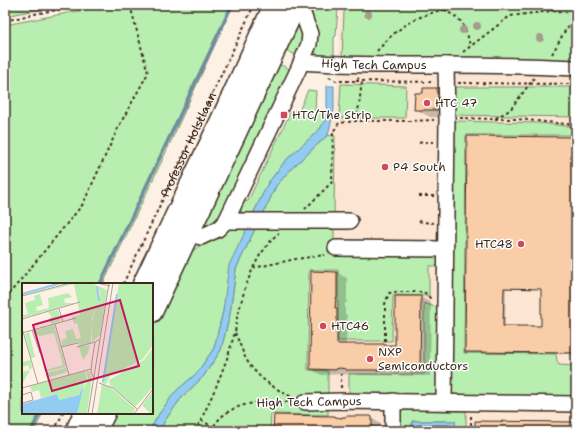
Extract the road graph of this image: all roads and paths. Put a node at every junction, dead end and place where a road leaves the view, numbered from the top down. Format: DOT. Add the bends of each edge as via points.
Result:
graph roads {
  1 [pos="86,5"];
  2 [pos="130,5"];
  3 [pos="254,5"];
  4 [pos="274,5"];
  5 [pos="296,5"];
  6 [pos="300,5"];
  7 [pos="440,5"];
  8 [pos="480,5"];
  9 [pos="556,5"];
  10 [pos="444,10"];
  11 [pos="551,11"];
  12 [pos="576,12"];
  13 [pos="576,16"];
  14 [pos="5,21"];
  15 [pos="470,46"];
  16 [pos="302,62"];
  17 [pos="368,65"];
  18 [pos="446,65"];
  19 [pos="542,66"];
  20 [pos="576,68"];
  21 [pos="355,81"];
  22 [pos="362,82"];
  23 [pos="446,82"];
  24 [pos="531,83"];
  25 [pos="576,84"];
  26 [pos="447,119"];
  27 [pos="494,119"];
  28 [pos="356,121"];
  29 [pos="576,124"];
  30 [pos="177,212"];
  31 [pos="226,221"];
  32 [pos="293,221"];
  33 [pos="350,221"];
  34 [pos="189,234"];
  35 [pos="336,248"];
  36 [pos="445,250"];
  37 [pos="254,268"];
  38 [pos="123,283"];
  39 [pos="143,283"];
  40 [pos="5,299"];
  41 [pos="445,303"];
  42 [pos="153,310"];
  43 [pos="235,332"];
  44 [pos="385,341"];
  45 [pos="393,401"];
  46 [pos="305,402"];
  47 [pos="444,402"];
  48 [pos="576,404"];
  49 [pos="62,414"];
  50 [pos="84,414"];
  51 [pos="104,414"];
  52 [pos="201,420"];
  53 [pos="213,427"];
  54 [pos="54,431"];
  55 [pos="76,431"];
  56 [pos="96,431"];
  57 [pos="195,431"];
  58 [pos="211,431"];
  59 [pos="393,431"];
  1 -- 14 [label="path"];
  2 -- 40 [label="path" via="148,73 119,126 83,204"];
  3 -- 38 [label="path, Professor Holstlaan"];
  4 -- 30 [label="main road, Professor Holstlaan"];
  5 -- 34 [label="main road"];
  6 -- 16 [label="street" via="310,34"];
  7 -- 10 [label="path"];
  8 -- 10 [label="path"];
  9 -- 11 [label="path"];
  10 -- 15 [label="path" via="458,18 467,32"];
  10 -- 17 [label="path" via="423,15 408,23 389,38"];
  11 -- 12 [label="path"];
  11 -- 15 [label="path" via="510,16"];
  13 -- 19 [label="path"];
  15 -- 18 [label="path"];
  16 -- 17 [label="street, High Tech Campus"];
  16 -- 31 [label="street"];
  17 -- 18 [label="street, High Tech Campus"];
  18 -- 19 [label="street, High Tech Campus"];
  18 -- 23 [label="street"];
  19 -- 20 [label="street, High Tech Campus"];
  19 -- 24 [label="path"];
  21 -- 22 [label="path, High Tech Campus"];
  22 -- 23 [label="path, High Tech Campus"];
  22 -- 28 [label="path"];
  23 -- 24 [label="path, High Tech Campus"];
  23 -- 26 [label="street"];
  24 -- 25 [label="path, High Tech Campus"];
  24 -- 27 [label="path" via="510,110"];
  26 -- 27 [label="path"];
  26 -- 28 [label="path" via="408,122"];
  26 -- 36 [label="street"];
  27 -- 29 [label="path"];
  28 -- 32 [label="path" via="339,123 333,132 332,182"];
  30 -- 34 [label="street, Professor Holstlaan"];
  30 -- 39 [label="main road, Professor Holstlaan"];
  31 -- 32 [label="street"];
  31 -- 34 [label="street" via="218,229 201,237"];
  32 -- 33 [label="street"];
  32 -- 37 [label="path" via="273,238"];
  34 -- 42 [label="main road"];
  35 -- 36 [label="street"];
  35 -- 37 [label="path" via="325,255"];
  36 -- 41 [label="street"];
  37 -- 43 [label="path" via="245,288"];
  41 -- 44 [label="path" via="431,300 424,292 389,293 386,304"];
  41 -- 47 [label="street"];
  43 -- 46 [label="path" via="254,371 274,388"];
  43 -- 52 [label="path" via="228,356"];
  45 -- 46 [label="street, High Tech Campus"];
  45 -- 47 [label="street, High Tech Campus"];
  45 -- 59 [label="street"];
  46 -- 53 [label="path, High Tech Campus" via="247,404 227,413"];
  47 -- 48 [label="street, High Tech Campus"];
  49 -- 54 [label="path"];
  50 -- 55 [label="main road"];
  51 -- 56 [label="main road"];
  52 -- 53 [label="path"];
  52 -- 57 [label="path"];
  53 -- 58 [label="path, High Tech Campus"];
}
